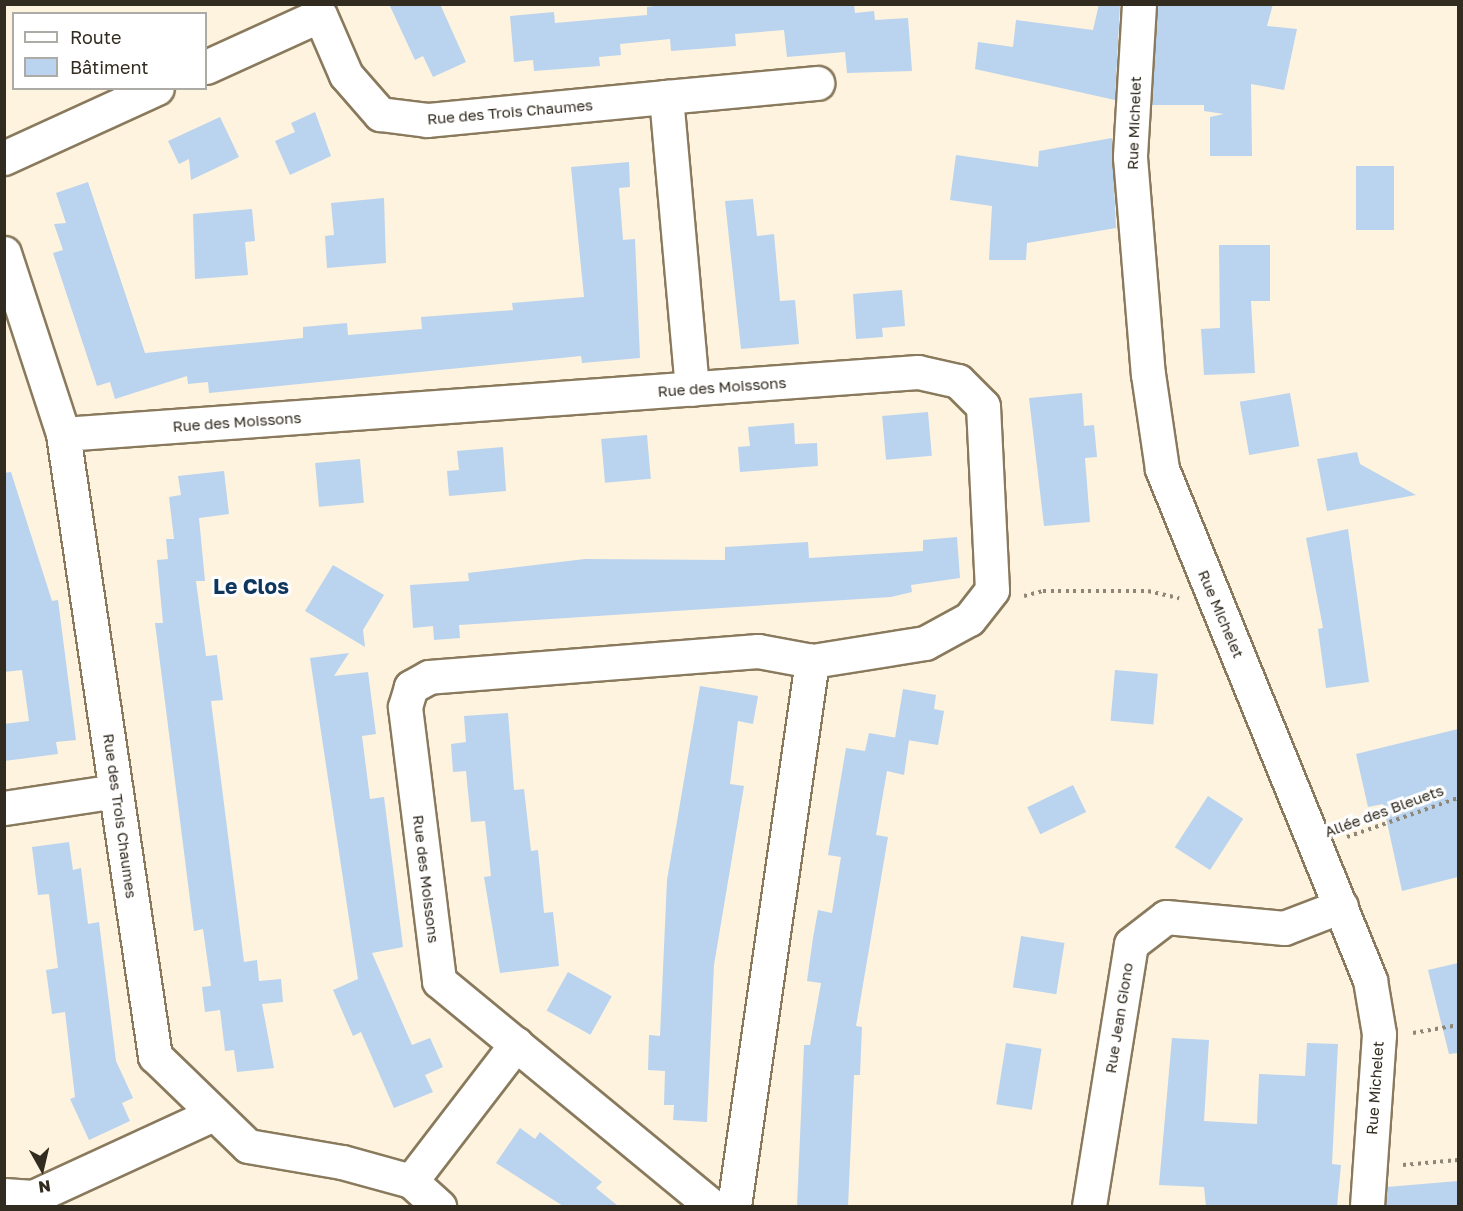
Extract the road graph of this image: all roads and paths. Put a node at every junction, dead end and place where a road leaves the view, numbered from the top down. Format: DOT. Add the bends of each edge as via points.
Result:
graph roads {
  1 [pos="1139,4"];
  2 [pos="207,67"];
  3 [pos="817,83"];
  4 [pos="153,90"];
  5 [pos="666,97"];
  6 [pos="4,158"];
  7 [pos="4,253"];
  8 [pos="692,389"];
  9 [pos="63,434"];
  10 [pos="1211,590"];
  11 [pos="993,591"];
  12 [pos="812,661"];
  13 [pos="116,791"];
  14 [pos="1458,798"];
  15 [pos="4,808"];
  16 [pos="1318,848"];
  17 [pos="1341,906"];
  18 [pos="1458,1025"];
  19 [pos="1379,1034"];
  20 [pos="516,1044"];
  21 [pos="211,1115"];
  22 [pos="1458,1160"];
  23 [pos="1370,1167"];
  24 [pos="411,1181"];
  25 [pos="4,1195"];
  26 [pos="439,1206"];
  27 [pos="712,1206"];
  28 [pos="734,1206"];
  29 [pos="1089,1206"];
  30 [pos="1367,1206"];
  1 -- 10 [label="street, Rue Michelet" via="1130,157 1148,374 1162,469"];
  2 -- 5 [label="street, Rue des Trois Chaumes" via="320,15 346,75 380,114 427,120"];
  3 -- 5 [label="street, Rue des Trois Chaumes"];
  4 -- 6 [label="street"];
  5 -- 8 [label="street"];
  7 -- 9 [label="street, Rue des Trois Chaumes"];
  8 -- 9 [label="street, Rue des Moissons"];
  8 -- 11 [label="street, Rue des Moissons" via="918,372 958,381 983,406"];
  9 -- 13 [label="street, Rue des Trois Chaumes"];
  10 -- 11 [label="path" via="1183,599 1148,591 1042,591 1012,600"];
  10 -- 16 [label="street, Rue Michelet"];
  11 -- 12 [label="street, Rue des Moissons" via="969,619 925,643"];
  12 -- 20 [label="street, Rue des Moissons" via="758,651 429,677 411,687 405,707 439,981"];
  12 -- 28 [label="street"];
  13 -- 15 [label="street"];
  13 -- 21 [label="street, Rue des Trois Chaumes" via="155,1056"];
  14 -- 16 [label="path, Allée des Bleuets"];
  16 -- 17 [label="street, Rue Michelet"];
  17 -- 19 [label="street, Rue Michelet" via="1370,980"];
  17 -- 29 [label="street, Rue Jean Giono" via="1284,927 1166,917 1131,944"];
  18 -- 19 [label="path"];
  19 -- 23 [label="street, Rue Michelet"];
  20 -- 24 [label="street"];
  20 -- 27 [label="street, Rue des Moissons"];
  21 -- 24 [label="street, Rue des Trois Chaumes" via="248,1146 342,1162"];
  21 -- 25 [label="street" via="33,1197"];
  22 -- 23 [label="path"];
  23 -- 30 [label="street, Rue Michelet"];
  24 -- 26 [label="street, Rue des Trois Chaumes"];
}
